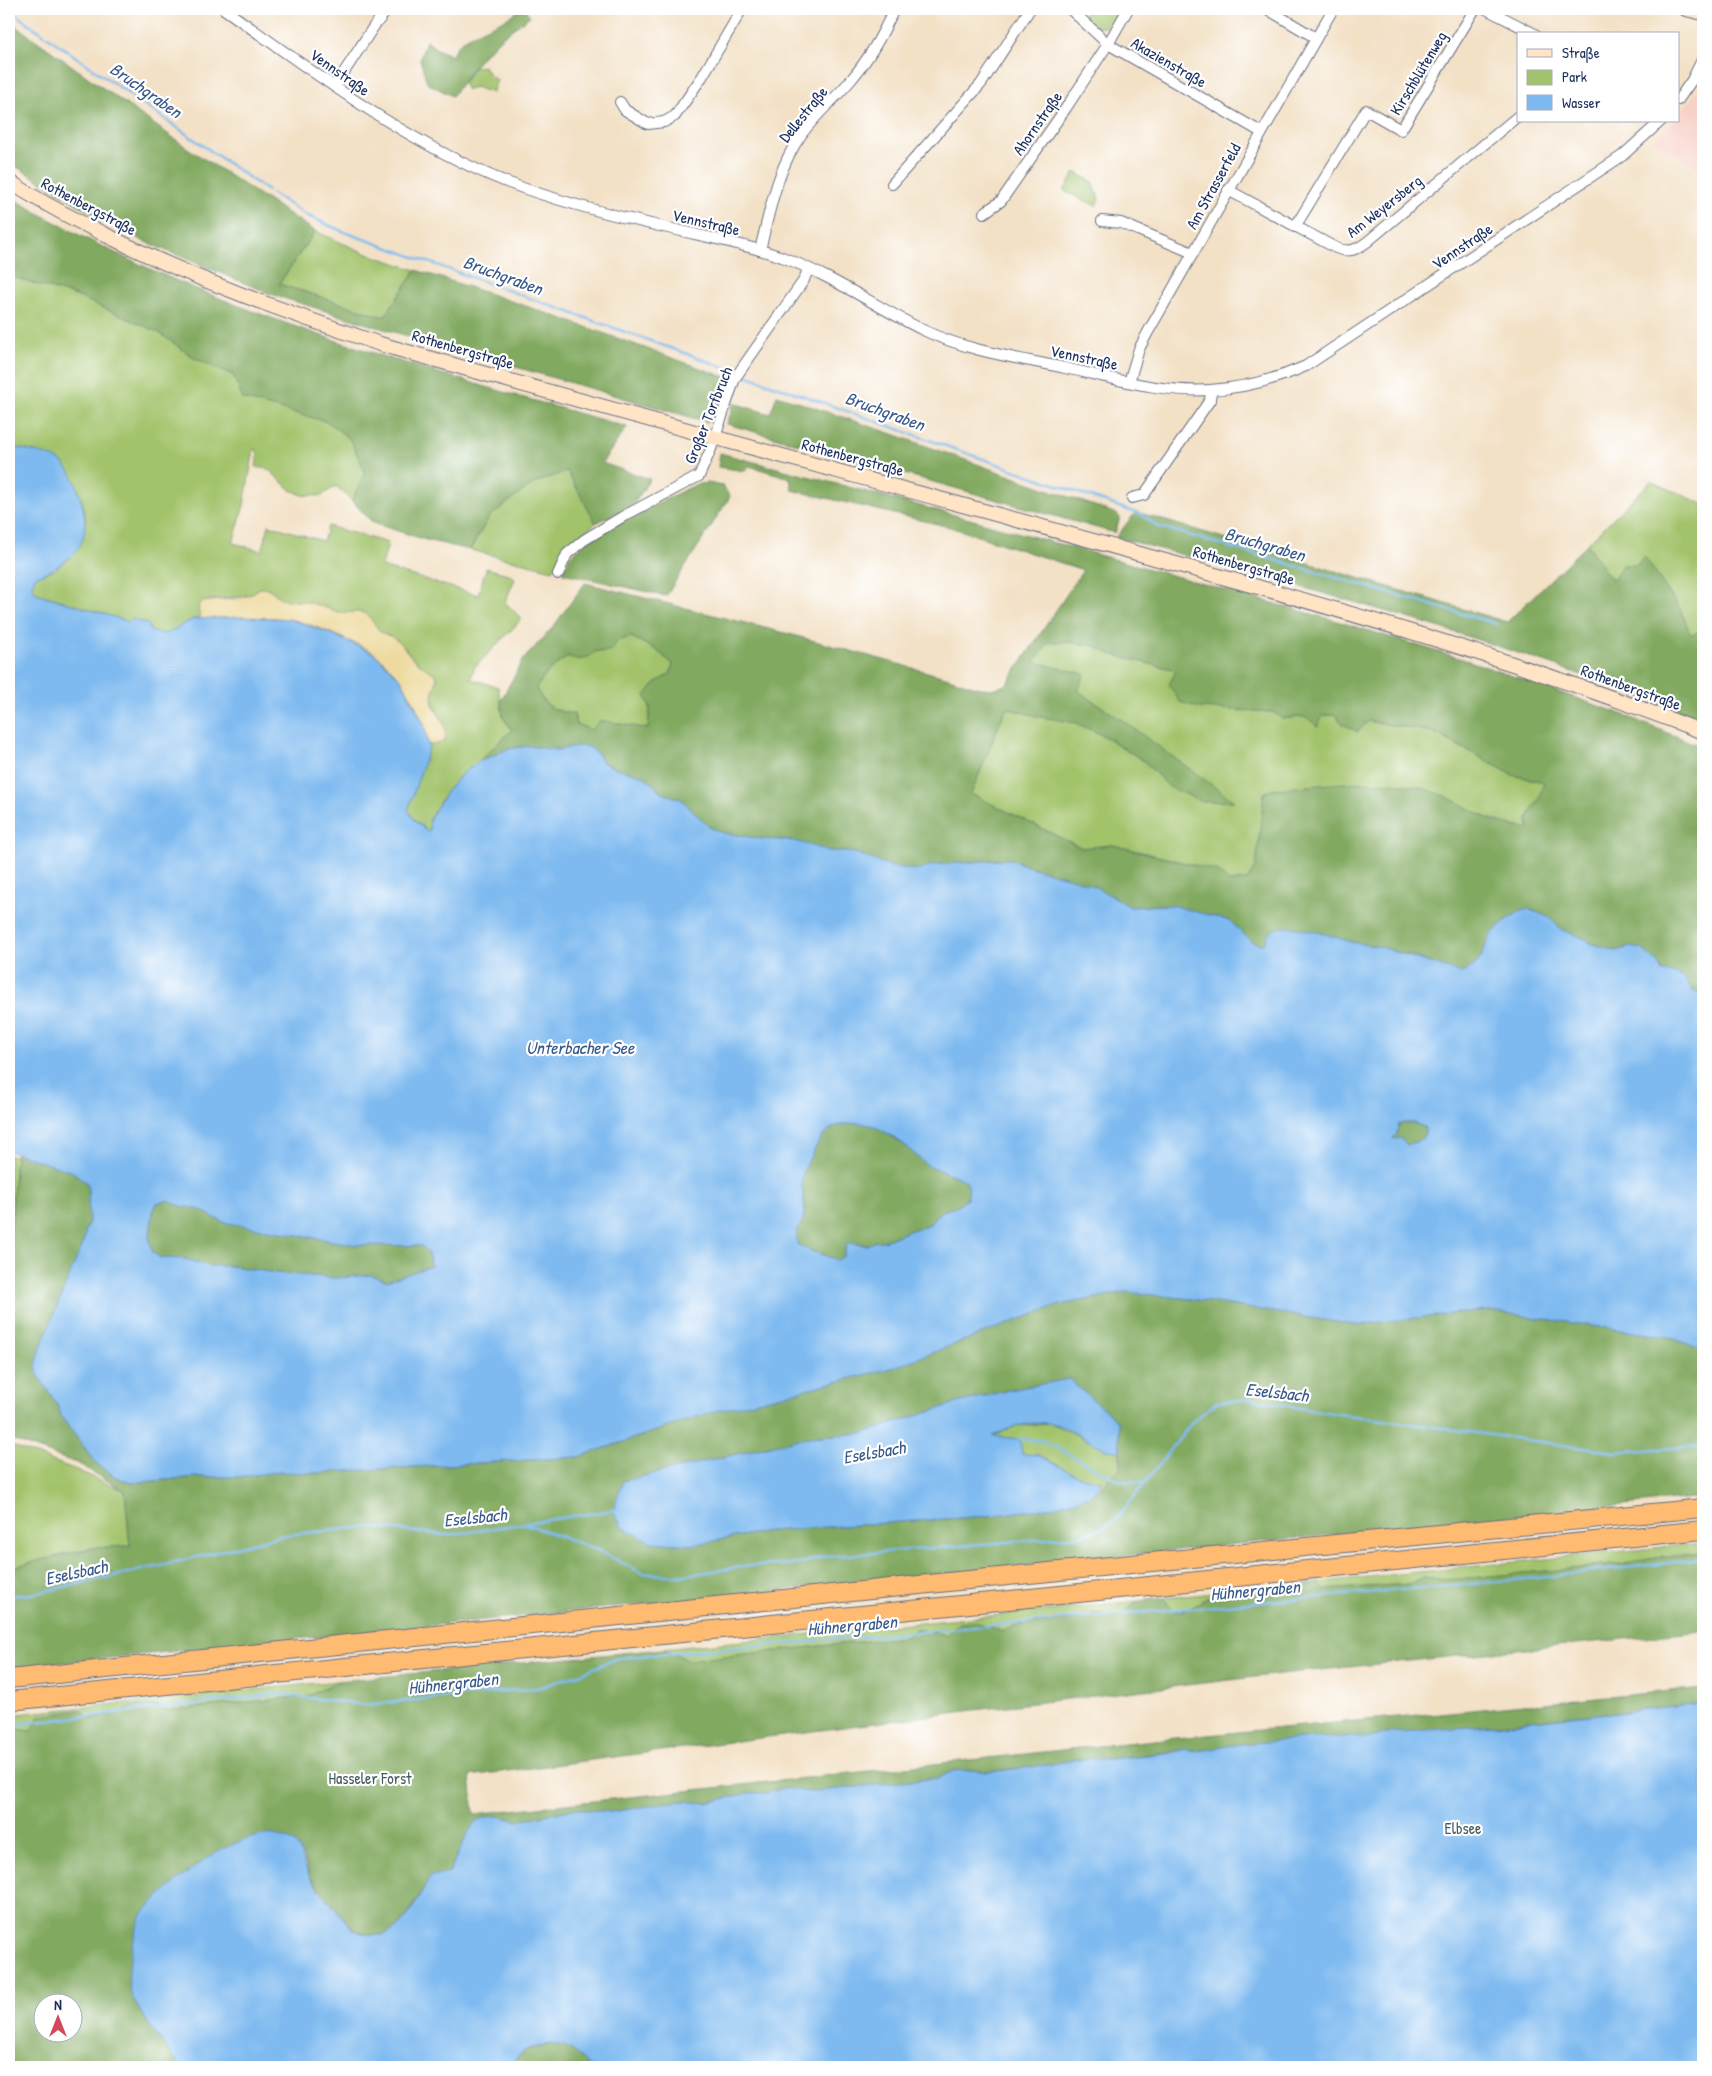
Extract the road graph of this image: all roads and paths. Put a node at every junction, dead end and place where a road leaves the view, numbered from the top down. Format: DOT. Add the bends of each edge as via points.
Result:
graph roads {
  1 [pos="224,9"];
  2 [pos="388,9"];
  3 [pos="742,9"];
  4 [pos="894,9"];
  5 [pos="1030,9"];
  6 [pos="1070,9"];
  7 [pos="1128,9"];
  8 [pos="1267,9"];
  9 [pos="1333,9"];
  10 [pos="1475,9"];
  11 [pos="1486,9"];
  12 [pos="1531,32"];
  13 [pos="1316,38"];
  14 [pos="1108,44"];
  15 [pos="1703,58"];
  16 [pos="334,86"];
  17 [pos="1680,97"];
  18 [pos="620,102"];
  19 [pos="1517,117"];
  20 [pos="1660,122"];
  21 [pos="1261,132"];
  22 [pos="9,181"];
  23 [pos="892,184"];
  24 [pos="1228,190"];
  25 [pos="984,213"];
  26 [pos="1102,222"];
  27 [pos="1295,227"];
  28 [pos="760,250"];
  29 [pos="1193,253"];
  30 [pos="808,269"];
  31 [pos="1129,382"];
  32 [pos="1211,390"];
  33 [pos="715,437"];
  34 [pos="1132,498"];
  35 [pos="558,574"];
  36 [pos="1703,732"];
  37 [pos="1703,1508"];
  38 [pos="1703,1530"];
  39 [pos="9,1679"];
  40 [pos="9,1701"];
  1 -- 16 [label="street, Vennstraße"];
  2 -- 16 [label="street"];
  3 -- 18 [label="street" via="675,116 664,122 648,124 625,110"];
  4 -- 28 [label="street, Dellestraße" via="853,77 790,152 777,184"];
  5 -- 23 [label="street" via="981,84"];
  6 -- 14 [label="street, Akazienstraße"];
  7 -- 14 [label="street, Ahornstraße"];
  8 -- 13 [label="street"];
  9 -- 13 [label="street, Am Strasserfeld"];
  10 -- 27 [label="street, Kirschblütenweg" via="1401,130 1366,110"];
  11 -- 12 [label="street"];
  13 -- 21 [label="street, Am Strasserfeld"];
  14 -- 21 [label="street, Akazienstraße"];
  14 -- 25 [label="street, Ahornstraße" via="1001,201"];
  15 -- 17 [label="street"];
  16 -- 28 [label="street, Vennstraße" via="434,148 510,183 625,218"];
  19 -- 27 [label="street, Am Weyersberg" via="1360,248 1345,251"];
  20 -- 32 [label="street, Vennstraße" via="1622,156 1306,366 1281,377"];
  21 -- 24 [label="street, Am Strasserfeld"];
  22 -- 33 [label="main road, Rothenbergstraße" via="74,220 262,304 380,344"];
  24 -- 27 [label="street, Am Weyersberg"];
  24 -- 29 [label="street, Am Strasserfeld"];
  26 -- 29 [label="street" via="1121,223"];
  28 -- 30 [label="street, Vennstraße"];
  29 -- 31 [label="street, Am Strasserfeld" via="1139,349"];
  30 -- 31 [label="street, Vennstraße" via="923,330 954,342"];
  30 -- 33 [label="street, Großer Torfbruch" via="804,280 735,378"];
  31 -- 32 [label="street, Vennstraße" via="1164,388"];
  32 -- 34 [label="street" via="1210,400 1144,495"];
  33 -- 35 [label="street, Großer Torfbruch" via="699,476 584,540 567,554"];
  33 -- 36 [label="main road, Rothenbergstraße" via="1324,605 1552,677"];
  37 -- 39 [label="highway"];
  38 -- 40 [label="highway"];
}
